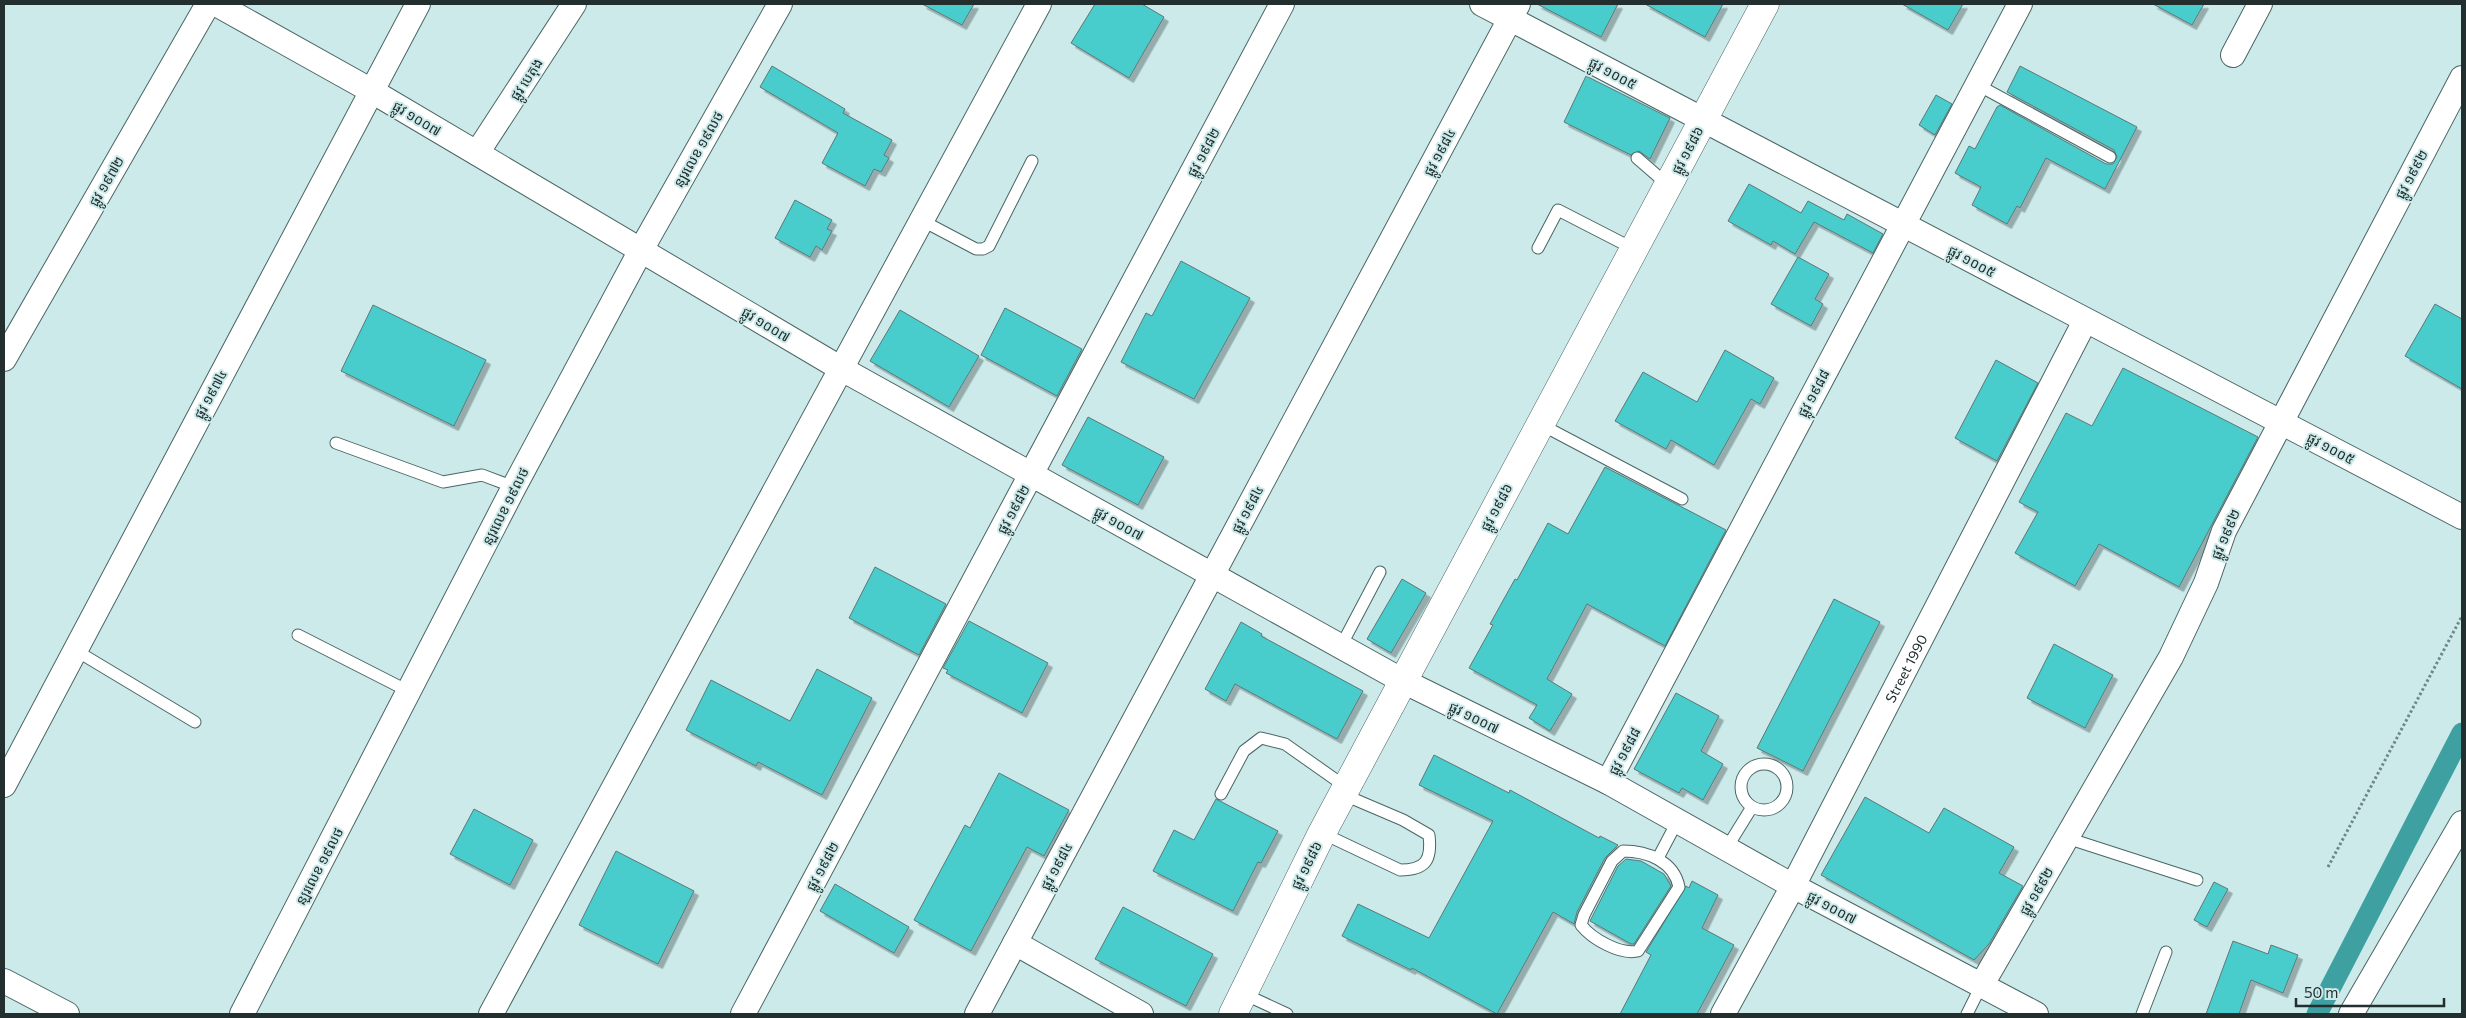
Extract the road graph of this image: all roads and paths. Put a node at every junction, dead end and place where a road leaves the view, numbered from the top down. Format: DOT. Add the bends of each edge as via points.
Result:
graph roads {
  1 [pos="208,4"];
  2 [pos="216,4"];
  3 [pos="418,4"];
  4 [pos="574,4"];
  5 [pos="780,4"];
  6 [pos="1039,4"];
  7 [pos="1282,4"];
  8 [pos="1482,4"];
  9 [pos="1765,4"];
  10 [pos="2020,4"];
  11 [pos="2260,4"];
  12 [pos="1514,11"];
  13 [pos="2233,55"];
  14 [pos="2462,78"];
  15 [pos="1976,84"];
  16 [pos="370,90"];
  17 [pos="1703,120"];
  18 [pos="477,154"];
  19 [pos="2110,157"];
  20 [pos="1637,158"];
  21 [pos="1032,161"];
  22 [pos="1668,185"];
  23 [pos="921,220"];
  24 [pos="1902,224"];
  25 [pos="1538,248"];
  26 [pos="1634,249"];
  27 [pos="641,250"];
  28 [pos="2085,321"];
  29 [pos="4,358"];
  30 [pos="840,368"];
  31 [pos="2281,422"];
  32 [pos="1540,424"];
  33 [pos="336,443"];
  34 [pos="1031,474"];
  35 [pos="514,487"];
  36 [pos="1682,499"];
  37 [pos="2462,517"];
  38 [pos="1380,572"];
  39 [pos="1212,575"];
  40 [pos="2462,616"];
  41 [pos="298,635"];
  42 [pos="1341,646"];
  43 [pos="75,650"];
  44 [pos="1403,681"];
  45 [pos="410,692"];
  46 [pos="195,722"];
  47 [pos="1608,782"];
  48 [pos="4,785"];
  49 [pos="1344,790"];
  50 [pos="1221,794"];
  51 [pos="1752,807"];
  52 [pos="1676,822"];
  53 [pos="2462,823"];
  54 [pos="1322,832"];
  55 [pos="2067,838"];
  56 [pos="1726,849"];
  57 [pos="1658,858"];
  58 [pos="2328,866"];
  59 [pos="2197,880"];
  60 [pos="1792,886"];
  61 [pos="1015,943"];
  62 [pos="2166,952"];
  63 [pos="4,981"];
  64 [pos="1981,986"];
  65 [pos="1238,1004"];
  66 [pos="67,1014"];
  67 [pos="242,1014"];
  68 [pos="490,1014"];
  69 [pos="743,1014"];
  70 [pos="977,1014"];
  71 [pos="1141,1014"];
  72 [pos="1287,1014"];
  73 [pos="1723,1014"];
  74 [pos="1967,1014"];
  75 [pos="2036,1014"];
  76 [pos="2142,1014"];
  77 [pos="2350,1014"];
  1 -- 29 [label="street, ផ្លូវ ១៩៧២"];
  2 -- 16 [label="street, ផ្លូវ ១០០៧"];
  3 -- 16 [label="street, ផ្លូវ ១៩៧៤"];
  4 -- 18 [label="street, ផ្លូវ បេតុង"];
  5 -- 27 [label="street, ន្ឡរលេខ ១៩លថ"];
  6 -- 23 [label="street"];
  7 -- 34 [label="street, ផ្លូវ ១៩៨២"];
  8 -- 12 [label="street, ផ្លូវ ១០០៥"];
  9 -- 17 [label="main road, ផ្លូវ ១៩៨៦"];
  10 -- 15 [label="street, ផ្លុវ ១៩៨៨"];
  11 -- 13 [label="street"];
  12 -- 17 [label="street, ផ្លូវ ១០០៥" via="1652,101"];
  12 -- 39 [label="street, ផ្លូវ ១៩៨៤"];
  14 -- 31 [label="street, ផ្លូវ ១៩៩២"];
  15 -- 19 [label="lane"];
  15 -- 24 [label="street, ផ្លុវ ១៩៨៨"];
  16 -- 18 [label="street, ផ្លូវ ១០០៧"];
  16 -- 43 [label="street, ផ្លូវ ១៩៧៤"];
  17 -- 22 [label="main road, ផ្លូវ ១៩៨៦"];
  17 -- 24 [label="street, ផ្លូវ ១០០៥"];
  18 -- 27 [label="street, ផ្លូវ ១០០៧"];
  20 -- 22 [label="lane"];
  21 -- 23 [label="lane" via="989,246 976,249"];
  22 -- 26 [label="main road, ផ្លូវ ១៩៨៦"];
  23 -- 30 [label="street"];
  24 -- 28 [label="street, ផ្លូវ ១០០៥"];
  24 -- 47 [label="street, ផ្លុវ ១៩៨៨"];
  25 -- 26 [label="lane" via="1558,210"];
  26 -- 32 [label="main road, ផ្លូវ ១៩៨៦"];
  27 -- 30 [label="street, ផ្លូវ ១០០៧"];
  27 -- 35 [label="street, ន្ឡរលេខ ១៩លថ"];
  28 -- 31 [label="street, ផ្លូវ ១០០៥"];
  28 -- 60 [label="street, Street 1990"];
  30 -- 34 [label="street, ផ្លូវ ១០០៧"];
  30 -- 68 [label="street"];
  31 -- 37 [label="street, ផ្លូវ ១០០៥"];
  31 -- 55 [label="street, ផ្លូវ ១៩៩២" via="2224,531 2206,583 2171,657"];
  32 -- 36 [label="lane"];
  32 -- 44 [label="main road, ផ្លូវ ១៩៨៦"];
  33 -- 35 [label="lane" via="443,482 482,475"];
  34 -- 39 [label="street, ផ្លូវ ១០០៧"];
  34 -- 69 [label="street, ផ្លូវ ១៩៨២"];
  35 -- 45 [label="street, ន្ឡរលេខ ១៩លថ"];
  38 -- 42 [label="lane"];
  39 -- 42 [label="street, ផ្លូវ ១០០៧"];
  39 -- 61 [label="street, ផ្លូវ ១៩៨៤"];
  40 -- 58 [label="path"];
  41 -- 45 [label="lane"];
  42 -- 44 [label="street, ផ្លូវ ១០០៧"];
  43 -- 46 [label="lane"];
  43 -- 48 [label="street, ផ្លូវ ១៩៧៤"];
  44 -- 47 [label="street, ផ្លូវ ១០០៧"];
  44 -- 49 [label="main road, ផ្លូវ ១៩៨៦"];
  45 -- 67 [label="street, ន្ឡរលេខ ១៩លថ"];
  47 -- 52 [label="street, ផ្លូវ ១០០៧"];
  49 -- 50 [label="lane" via="1285,744 1261,738 1244,751"];
  49 -- 54 [label="main road, ផ្លូវ ១៩៨៦"];
  49 -- 54 [label="lane" via="1429,835 1431,851 1423,865 1412,870 1400,870"];
  51 -- 51 [label="lane" via="1766,810 1780,803 1786,782 1778,770 1765,764 1751,768 1745,774 1742,795"];
  51 -- 56 [label="lane"];
  52 -- 56 [label="street, ផ្លូវ ១០០៧"];
  52 -- 57 [label="lane"];
  53 -- 77 [label="street"];
  54 -- 65 [label="main road, ផ្លូវ ១៩៨៦"];
  55 -- 59 [label="lane"];
  55 -- 64 [label="street, ផ្លូវ ១៩៩២"];
  56 -- 60 [label="street, ផ្លូវ ១០០៧"];
  57 -- 57 [label="lane" via="1640,851 1623,851 1612,861 1584,915 1582,925 1586,931 1615,948 1629,953 1638,951 1679,887 1677,878"];
  60 -- 64 [label="street, ផ្លូវ ១០០៧"];
  60 -- 73 [label="street, Street 1990"];
  61 -- 70 [label="street, ផ្លូវ ១៩៨៤"];
  61 -- 71 [label="street"];
  62 -- 76 [label="lane"];
  63 -- 66 [label="street"];
  64 -- 74 [label="lane"];
  64 -- 75 [label="street, ផ្លូវ ១០០៧"];
  65 -- 72 [label="lane"];
}
